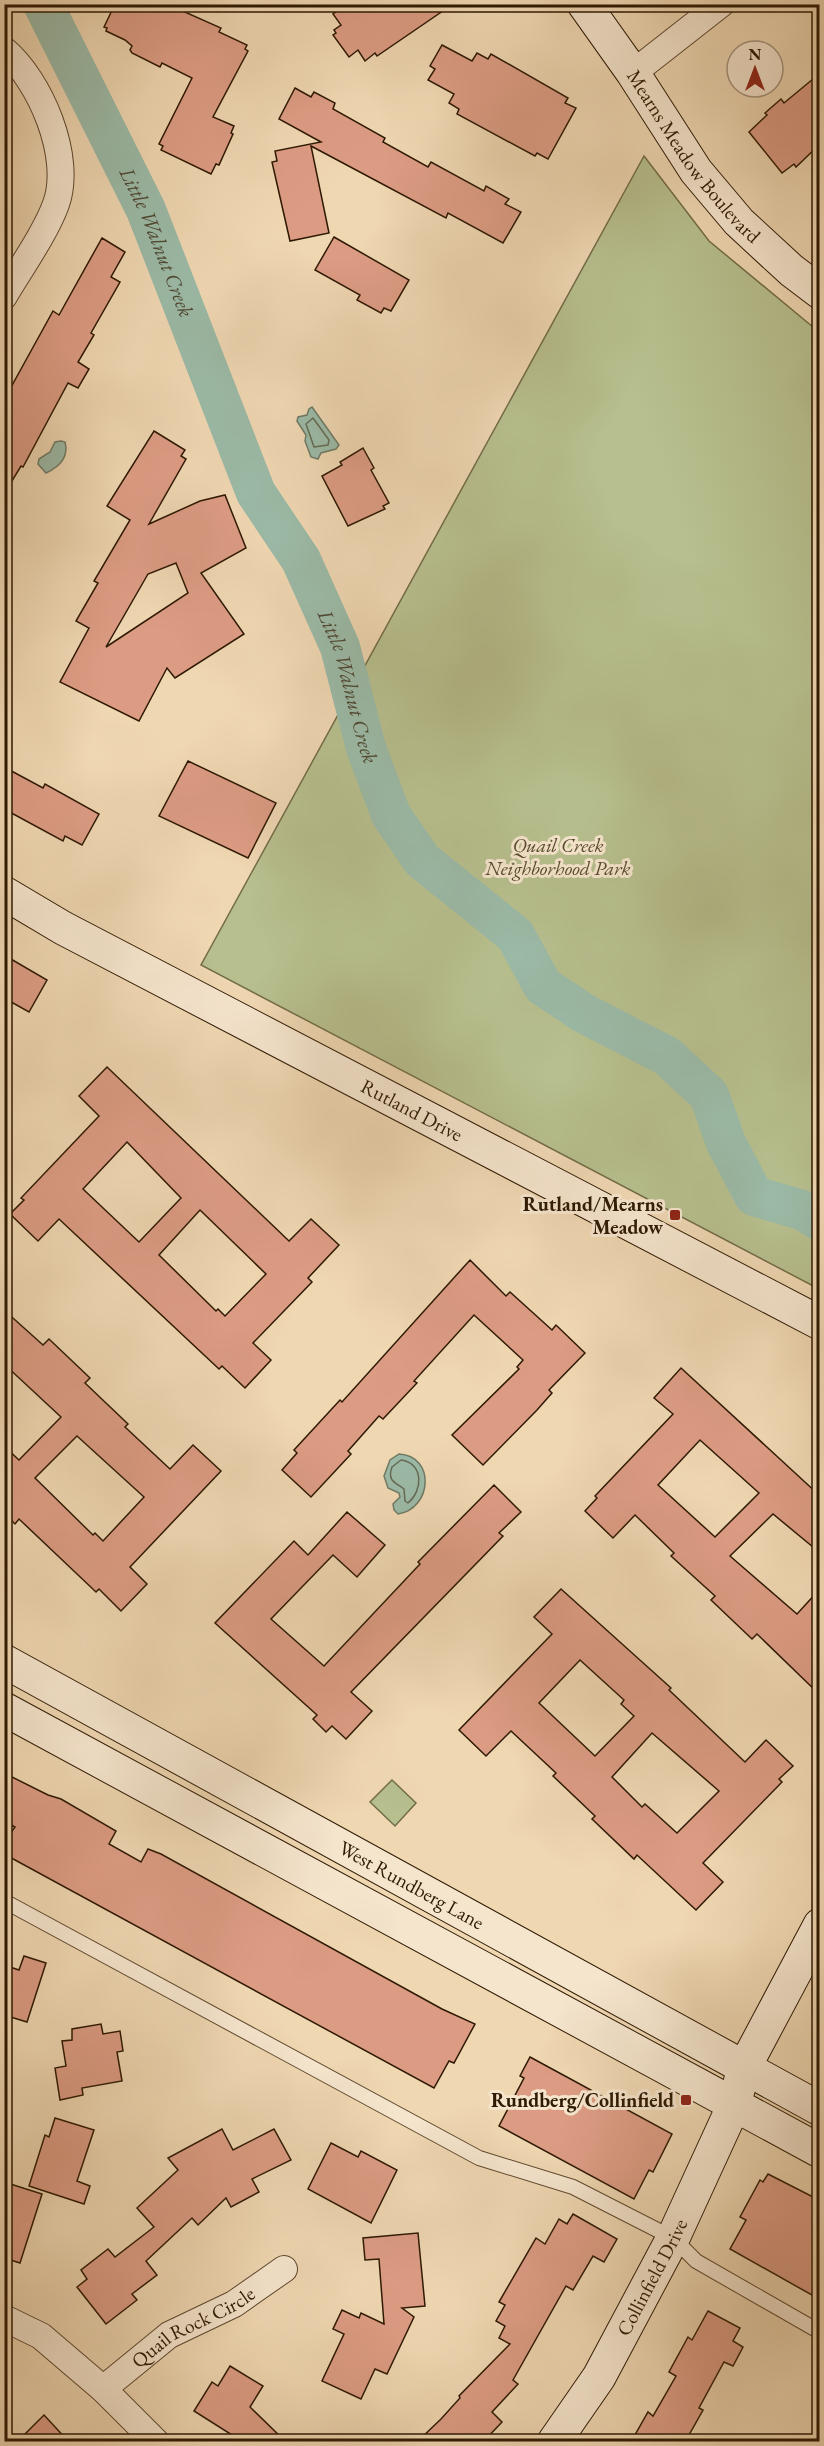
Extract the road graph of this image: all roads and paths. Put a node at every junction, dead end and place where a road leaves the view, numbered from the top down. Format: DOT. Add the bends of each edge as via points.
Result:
graph roads {
  1 [pos="584,4"];
  2 [pos="721,4"];
  3 [pos="4,50"];
  4 [pos="633,73"];
  5 [pos="819,292"];
  6 [pos="4,296"];
  7 [pos="4,893"];
  8 [pos="819,1323"];
  9 [pos="4,1662"];
  10 [pos="4,1709"];
  11 [pos="294,1821"];
  12 [pos="273,1855"];
  13 [pos="4,1901"];
  14 [pos="819,1925"];
  15 [pos="744,2068"];
  16 [pos="734,2105"];
  17 [pos="819,2109"];
  18 [pos="819,2151"];
  19 [pos="674,2238"];
  20 [pos="284,2269"];
  21 [pos="4,2318"];
  22 [pos="819,2332"];
  23 [pos="103,2389"];
  24 [pos="156,2442"];
  25 [pos="554,2442"];
  1 -- 4 [label="main road, Mearns Meadow Boulevard"];
  2 -- 4 [label="street"];
  3 -- 6 [label="street" via="37,90 58,151 60,188 56,205"];
  4 -- 5 [label="main road, Mearns Meadow Boulevard" via="696,171 739,222"];
  7 -- 8 [label="main road, Rutland Drive" via="63,928"];
  9 -- 11 [label="main road, West Rundberg Lane"];
  10 -- 12 [label="main road, West Rundberg Lane"];
  11 -- 12 [label="main road"];
  11 -- 15 [label="main road, West Rundberg Lane"];
  12 -- 16 [label="main road, West Rundberg Lane"];
  13 -- 19 [label="lane" via="479,2158 573,2187"];
  14 -- 15 [label="main road"];
  15 -- 16 [label="main road"];
  15 -- 17 [label="main road, West Rundberg Lane"];
  16 -- 18 [label="main road, West Rundberg Lane"];
  16 -- 19 [label="main road, Collinfield Drive"];
  19 -- 22 [label="lane" via="696,2261"];
  19 -- 25 [label="main road, Collinfield Drive" via="599,2376"];
  20 -- 23 [label="street, Quail Rock Circle" via="234,2304 169,2334"];
  21 -- 23 [label="street" via="41,2336"];
  23 -- 24 [label="street"];
}
